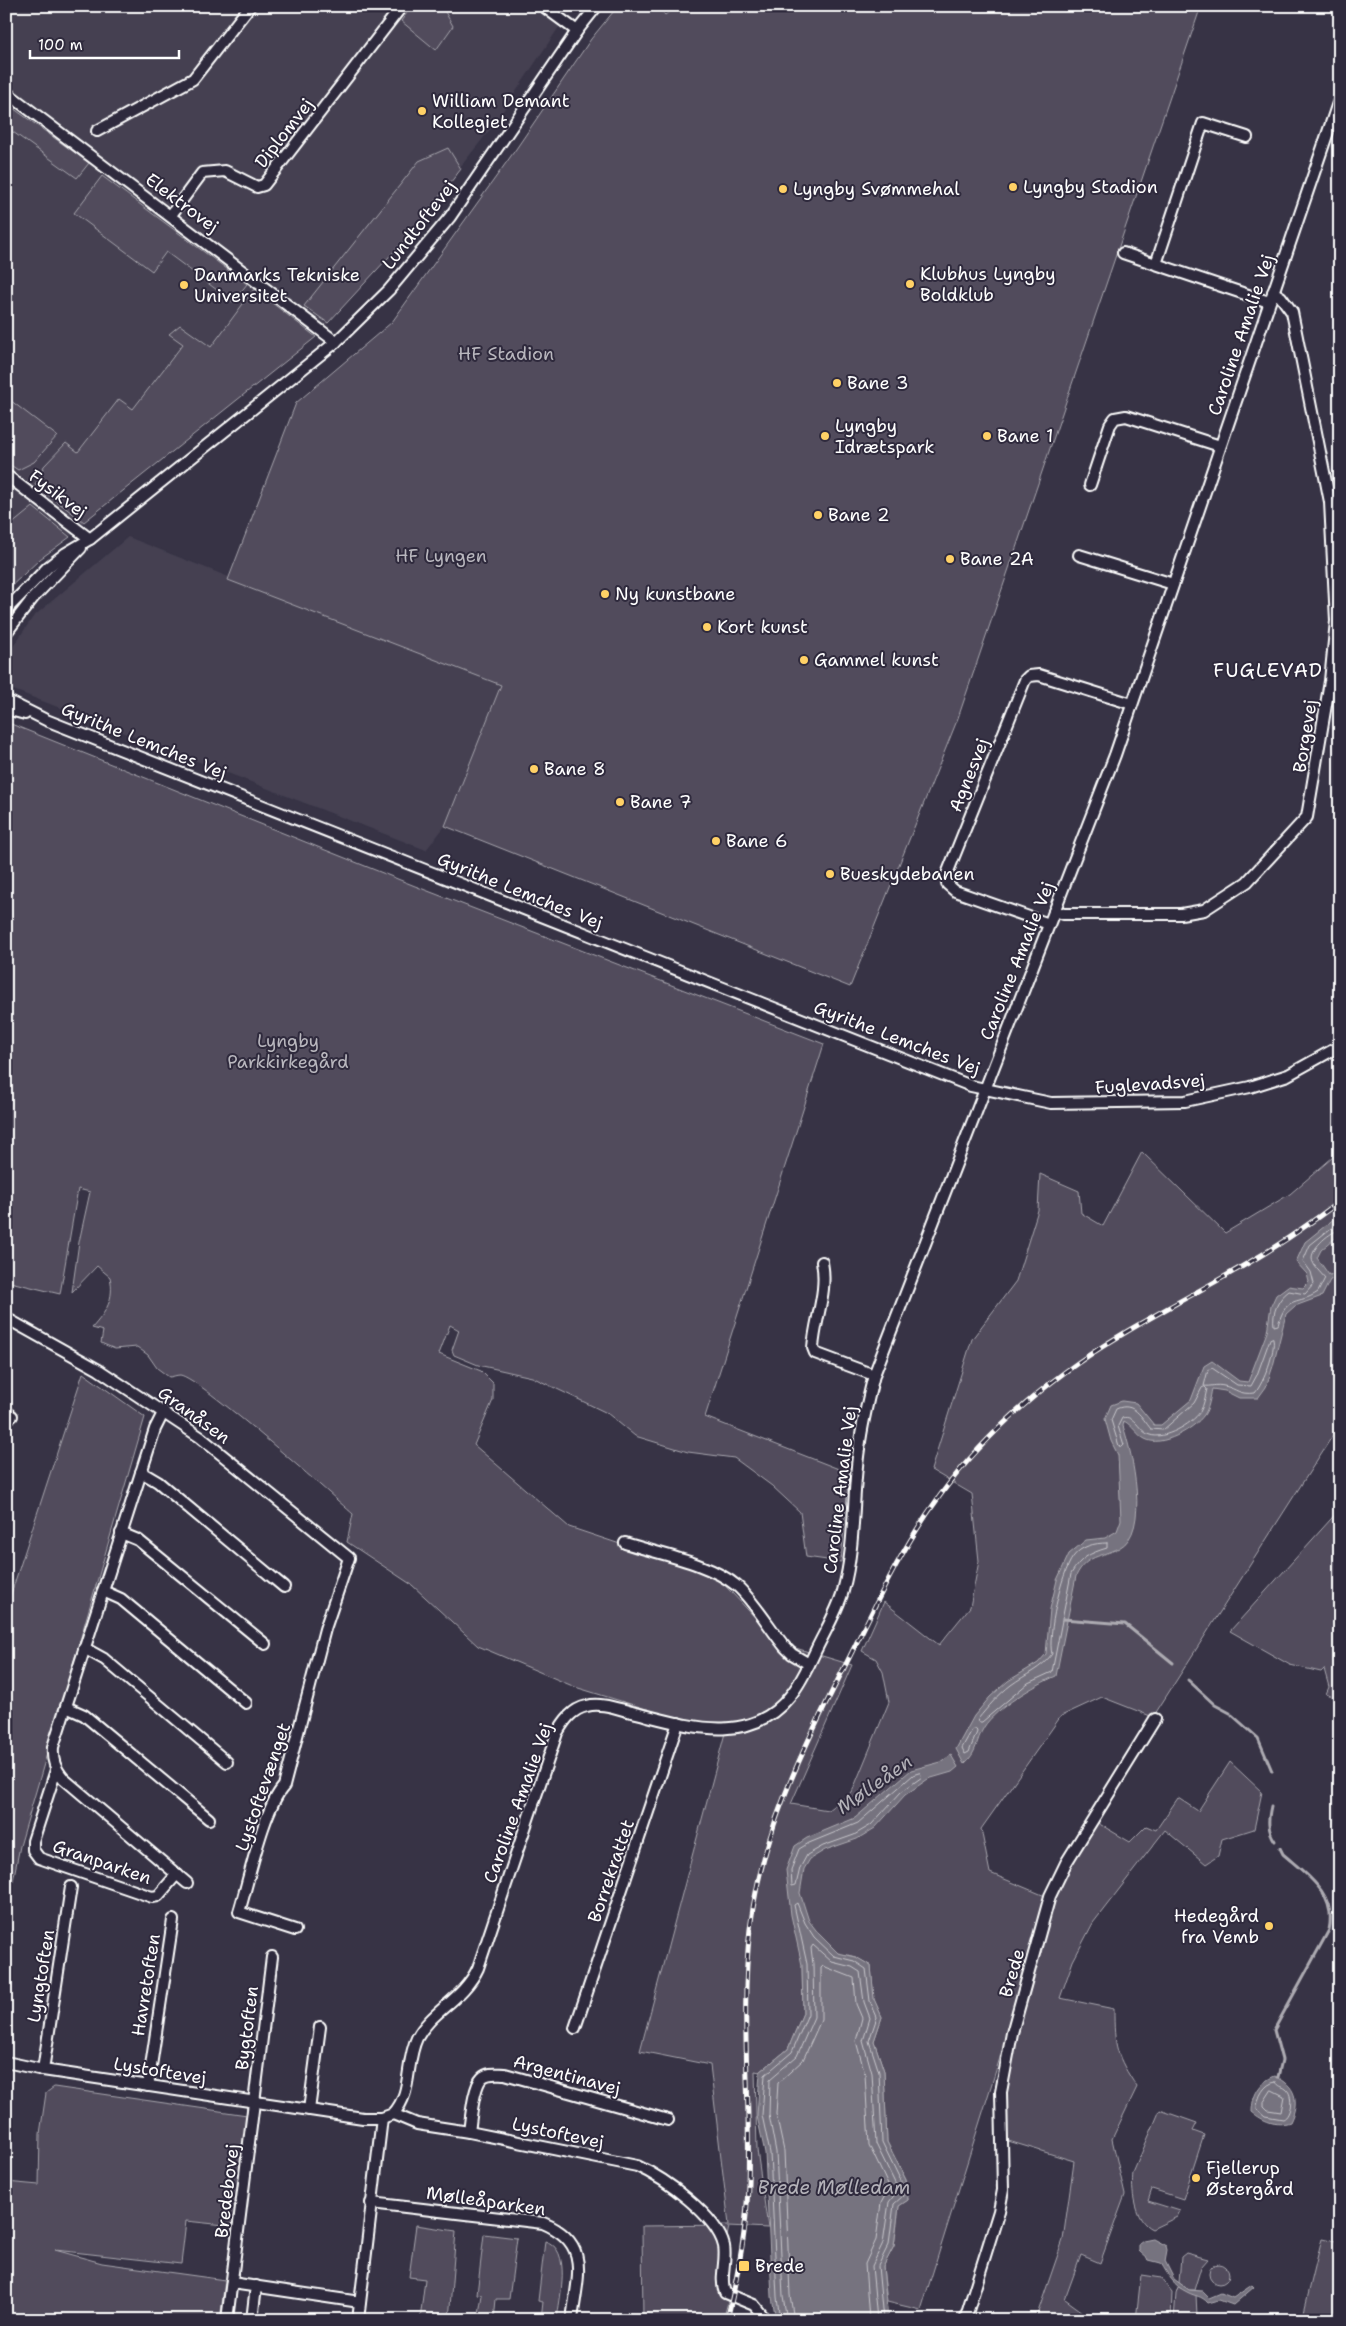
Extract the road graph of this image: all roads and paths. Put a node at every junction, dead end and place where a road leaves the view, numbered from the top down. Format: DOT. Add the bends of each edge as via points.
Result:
graph roads {
  1 [pos="250,6"];
  2 [pos="402,6"];
  3 [pos="543,6"];
  4 [pos="597,6"];
  5 [pos="577,31"];
  6 [pos="6,92"];
  7 [pos="1340,96"];
  8 [pos="97,131"];
  9 [pos="1248,138"];
  10 [pos="171,215"];
  11 [pos="1123,253"];
  12 [pos="1156,264"];
  13 [pos="1273,292"];
  14 [pos="1269,302"];
  15 [pos="336,342"];
  16 [pos="1220,446"];
  17 [pos="6,475"];
  18 [pos="1090,485"];
  19 [pos="89,540"];
  20 [pos="1079,555"];
  21 [pos="1173,584"];
  22 [pos="6,610"];
  23 [pos="6,633"];
  24 [pos="6,700"];
  25 [pos="1132,704"];
  26 [pos="6,709"];
  27 [pos="46,720"];
  28 [pos="1054,911"];
  29 [pos="1049,924"];
  30 [pos="1340,1046"];
  31 [pos="984,1089"];
  32 [pos="822,1262"];
  33 [pos="6,1318"];
  34 [pos="874,1375"];
  35 [pos="164,1411"];
  36 [pos="141,1472"];
  37 [pos="121,1533"];
  38 [pos="625,1543"];
  39 [pos="349,1558"];
  40 [pos="284,1587"];
  41 [pos="103,1591"];
  42 [pos="264,1644"];
  43 [pos="84,1648"];
  44 [pos="809,1664"];
  45 [pos="246,1703"];
  46 [pos="66,1707"];
  47 [pos="1155,1719"];
  48 [pos="678,1724"];
  49 [pos="227,1762"];
  50 [pos="56,1770"];
  51 [pos="209,1820"];
  52 [pos="177,1874"];
  53 [pos="187,1883"];
  54 [pos="71,1887"];
  55 [pos="173,1920"];
  56 [pos="295,1930"];
  57 [pos="272,1957"];
  58 [pos="320,2028"];
  59 [pos="575,2028"];
  60 [pos="6,2062"];
  61 [pos="43,2070"];
  62 [pos="148,2086"];
  63 [pos="254,2102"];
  64 [pos="308,2110"];
  65 [pos="393,2114"];
  66 [pos="382,2118"];
  67 [pos="668,2120"];
  68 [pos="469,2132"];
  69 [pos="371,2203"];
  70 [pos="232,2283"];
  71 [pos="256,2286"];
  72 [pos="360,2302"];
  73 [pos="227,2320"];
  74 [pos="252,2320"];
  75 [pos="358,2320"];
  76 [pos="572,2320"];
  77 [pos="766,2320"];
  78 [pos="965,2320"];
  1 -- 8 [label="street" via="193,79"];
  2 -- 10 [label="street, Diplomvej" via="264,185 257,187 226,171 202,173"];
  3 -- 5 [label="street"];
  4 -- 5 [label="street, Lundtoftevej"];
  5 -- 15 [label="street, Lundtoftevej" via="450,217 389,290"];
  6 -- 10 [label="street, Elektrovej"];
  7 -- 13 [label="street, Caroline Amalie Vej"];
  9 -- 12 [label="street" via="1203,123"];
  10 -- 15 [label="street, Elektrovej"];
  11 -- 12 [label="street"];
  12 -- 14 [label="street"];
  13 -- 14 [label="street, Caroline Amalie Vej"];
  13 -- 28 [label="street, Borgevej" via="1292,312 1330,502 1334,547 1336,622 1307,817 1247,882 1204,910 1181,914 1064,914"];
  14 -- 16 [label="street, Caroline Amalie Vej"];
  15 -- 19 [label="street, Lundtoftevej"];
  16 -- 18 [label="street" via="1126,416 1116,418 1110,425"];
  16 -- 21 [label="street, Caroline Amalie Vej"];
  17 -- 19 [label="street, Fysikvej"];
  19 -- 22 [label="street, Lundtoftevej" via="48,567"];
  19 -- 23 [label="street, Lundtoftevej" via="28,604"];
  20 -- 21 [label="street"];
  21 -- 25 [label="street, Caroline Amalie Vej"];
  24 -- 27 [label="street, Gyrithe Lemches Vej"];
  25 -- 28 [label="street, Caroline Amalie Vej"];
  25 -- 29 [label="street, Agnesvej" via="1039,675 1025,680 948,874 947,884 956,891"];
  26 -- 27 [label="street, Gyrithe Lemches Vej"];
  27 -- 31 [label="street, Gyrithe Lemches Vej" via="768,1007"];
  28 -- 29 [label="street, Caroline Amalie Vej"];
  29 -- 31 [label="street, Caroline Amalie Vej"];
  30 -- 31 [label="street, Fuglevadsvej" via="1288,1075 1198,1100 1052,1103"];
  31 -- 34 [label="street, Caroline Amalie Vej"];
  32 -- 34 [label="street" via="824,1296 812,1348 815,1353"];
  33 -- 35 [label="street, Granåsen"];
  34 -- 44 [label="street, Caroline Amalie Vej" via="858,1450 850,1561 839,1602"];
  35 -- 36 [label="street, Granparken"];
  35 -- 39 [label="street, Granåsen"];
  36 -- 37 [label="street, Granparken"];
  36 -- 40 [label="street" via="158,1482"];
  37 -- 41 [label="street, Granparken"];
  37 -- 42 [label="street" via="138,1540"];
  38 -- 44 [label="street" via="727,1579 739,1588 785,1647"];
  39 -- 56 [label="street, Lystoftevænget" via="325,1629 284,1786 277,1793 261,1835 239,1912"];
  41 -- 43 [label="street, Granparken"];
  41 -- 45 [label="street" via="121,1599"];
  43 -- 46 [label="street, Granparken"];
  43 -- 49 [label="street" via="104,1659"];
  44 -- 48 [label="street, Caroline Amalie Vej" via="790,1696 756,1722 717,1730"];
  46 -- 50 [label="street, Granparken" via="53,1747 52,1759"];
  46 -- 51 [label="street" via="84,1715"];
  47 -- 78 [label="street, Brede" via="1066,1863 1050,1896 1012,2033 1001,2092 1003,2190 999,2211"];
  48 -- 59 [label="street, Borrekrattet"];
  48 -- 65 [label="street, Caroline Amalie Vej" via="605,1706 588,1706 565,1719 557,1733 478,1968 467,1987 418,2037 406,2094"];
  50 -- 52 [label="street, Granparken"];
  50 -- 52 [label="street, Granparken" via="33,1841 39,1858 152,1897 158,1896"];
  52 -- 53 [label="street, Granparken"];
  54 -- 61 [label="street, Lyngtoften"];
  55 -- 62 [label="street, Havretoften"];
  57 -- 63 [label="street, Bygtoften"];
  58 -- 64 [label="street"];
  60 -- 61 [label="street, Lystoftevej"];
  61 -- 62 [label="street, Lystoftevej"];
  62 -- 63 [label="street, Lystoftevej"];
  63 -- 64 [label="street, Lystoftevej"];
  63 -- 70 [label="street, Bredebovej"];
  64 -- 66 [label="street, Lystoftevej"];
  65 -- 66 [label="street, Lystoftevej"];
  65 -- 68 [label="street, Lystoftevej" via="417,2124"];
  66 -- 69 [label="street"];
  67 -- 68 [label="street, Argentinavej" via="505,2074 491,2074 483,2077 477,2086"];
  68 -- 77 [label="street, Lystoftevej" via="637,2166 655,2174 698,2209 719,2235 724,2250 724,2292 754,2305"];
  69 -- 72 [label="street"];
  69 -- 76 [label="street, Mølleåparken" via="543,2223 558,2229 575,2248 579,2261"];
  70 -- 71 [label="street"];
  70 -- 73 [label="street, Bredebovej"];
  71 -- 72 [label="street"];
  71 -- 74 [label="street"];
  72 -- 75 [label="street"];
}
